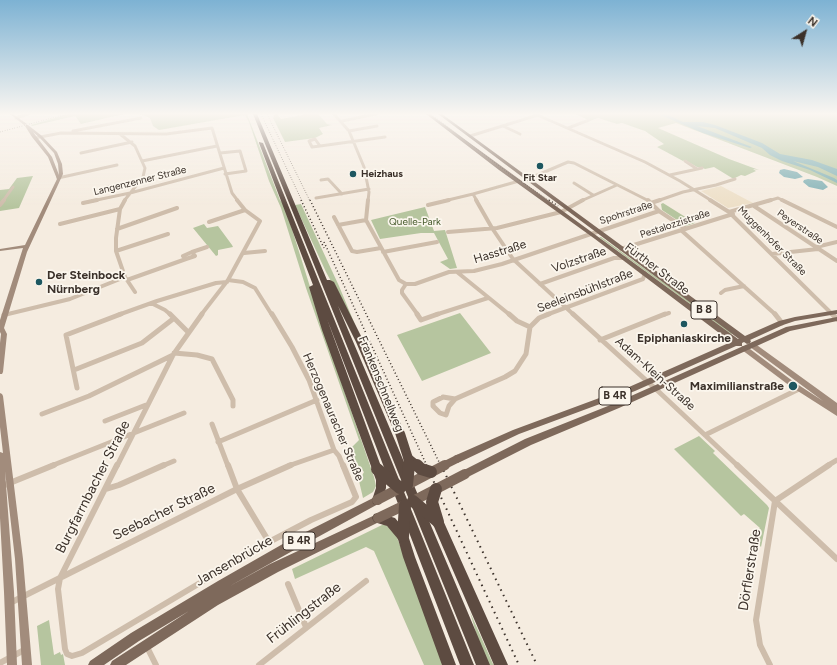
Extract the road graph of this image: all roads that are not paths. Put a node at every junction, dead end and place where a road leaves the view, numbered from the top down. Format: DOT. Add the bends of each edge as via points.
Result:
graph roads {
  1 [pos="40,145"];
  2 [pos="50,145"];
  3 [pos="118,145"];
  4 [pos="134,145"];
  5 [pos="263,145"];
  6 [pos="267,145"];
  7 [pos="333,145"];
  8 [pos="355,145"];
  9 [pos="470,145"];
  10 [pos="482,145"];
  11 [pos="607,145"];
  12 [pos="217,146"];
  13 [pos="320,146"];
  14 [pos="81,153"];
  15 [pos="220,153"];
  16 [pos="142,161"];
  17 [pos="685,161"];
  18 [pos="117,165"];
  19 [pos="224,168"];
  20 [pos="702,168"];
  21 [pos="697,169"];
  22 [pos="225,174"];
  23 [pos="670,175"];
  24 [pos="58,178"];
  25 [pos="528,179"];
  26 [pos="735,179"];
  27 [pos="140,180"];
  28 [pos="321,180"];
  29 [pos="518,181"];
  30 [pos="574,183"];
  31 [pos="617,185"];
  32 [pos="13,187"];
  33 [pos="107,188"];
  34 [pos="369,189"];
  35 [pos="694,189"];
  36 [pos="130,193"];
  37 [pos="342,194"];
  38 [pos="473,194"];
  39 [pos="593,195"];
  40 [pos="316,198"];
  41 [pos="83,203"];
  42 [pos="651,203"];
  43 [pos="0,205"];
  44 [pos="428,205"];
  45 [pos="754,206"];
  46 [pos="177,208"];
  47 [pos="568,208"];
  48 [pos="120,209"];
  49 [pos="245,210"];
  50 [pos="659,211"];
  51 [pos="561,212"];
  52 [pos="731,213"];
  53 [pos="334,217"];
  54 [pos="366,220"];
  55 [pos="209,222"];
  56 [pos="60,224"];
  57 [pos="338,225"];
  58 [pos="837,227"];
  59 [pos="492,228"];
  60 [pos="117,229"];
  61 [pos="684,230"];
  62 [pos="598,231"];
  63 [pos="448,232"];
  64 [pos="168,234"];
  65 [pos="591,234"];
  66 [pos="437,242"];
  67 [pos="837,242"];
  68 [pos="26,246"];
  69 [pos="207,247"];
  70 [pos="817,248"];
  71 [pos="621,249"];
  72 [pos="0,250"];
  73 [pos="116,250"];
  74 [pos="382,250"];
  75 [pos="266,251"];
  76 [pos="244,253"];
  77 [pos="772,254"];
  78 [pos="625,258"];
  79 [pos="513,260"];
  80 [pos="837,261"];
  81 [pos="315,269"];
  82 [pos="457,272"];
  83 [pos="645,273"];
  84 [pos="126,279"];
  85 [pos="228,281"];
  86 [pos="406,284"];
  87 [pos="540,284"];
  88 [pos="744,286"];
  89 [pos="135,292"];
  90 [pos="722,293"];
  91 [pos="488,298"];
  92 [pos="151,303"];
  93 [pos="564,307"];
  94 [pos="669,312"];
  95 [pos="834,313"];
  96 [pos="4,316"];
  97 [pos="172,319"];
  98 [pos="837,319"];
  99 [pos="782,323"];
  100 [pos="530,326"];
  101 [pos="0,329"];
  102 [pos="188,332"];
  103 [pos="600,340"];
  104 [pos="740,341"];
  105 [pos="748,347"];
  106 [pos="174,354"];
  107 [pos="74,370"];
  108 [pos="0,372"];
  109 [pos="648,382"];
  110 [pos="77,388"];
  111 [pos="655,388"];
  112 [pos="799,388"];
  113 [pos="0,396"];
  114 [pos="455,399"];
  115 [pos="317,400"];
  116 [pos="146,405"];
  117 [pos="233,406"];
  118 [pos="837,407"];
  119 [pos="184,413"];
  120 [pos="837,413"];
  121 [pos="42,414"];
  122 [pos="105,421"];
  123 [pos="212,424"];
  124 [pos="134,432"];
  125 [pos="705,435"];
  126 [pos="218,442"];
  127 [pos="334,450"];
  128 [pos="0,455"];
  129 [pos="408,458"];
  130 [pos="837,460"];
  131 [pos="174,461"];
  132 [pos="377,469"];
  133 [pos="431,472"];
  134 [pos="10,483"];
  135 [pos="1,487"];
  136 [pos="106,488"];
  137 [pos="237,489"];
  138 [pos="436,489"];
  139 [pos="406,494"];
  140 [pos="377,500"];
  141 [pos="775,501"];
  142 [pos="378,518"];
  143 [pos="438,522"];
  144 [pos="403,536"];
  145 [pos="269,542"];
  146 [pos="837,559"];
  147 [pos="60,578"];
  148 [pos="366,581"];
  149 [pos="288,584"];
  150 [pos="224,590"];
  151 [pos="22,597"];
  152 [pos="10,604"];
  153 [pos="306,627"];
  154 [pos="146,644"];
  155 [pos="26,649"];
  156 [pos="12,661"];
  157 [pos="0,663"];
  158 [pos="27,665"];
  159 [pos="94,665"];
  160 [pos="116,665"];
  161 [pos="156,665"];
  162 [pos="259,665"];
  163 [pos="450,665"];
  164 [pos="467,665"];
  165 [pos="483,665"];
  166 [pos="501,665"];
  167 [pos="770,665"];
  1 -- 24 [label="main road" via="52,162"];
  2 -- 24 [label="main road" via="58,157 61,170"];
  3 -- 14 [label="street"];
  4 -- 16 [label="street"];
  5 -- 81 [label="highway, Frankenschnellweg"];
  6 -- 81 [label="highway, Frankenschnellweg"];
  7 -- 13 [label="street"];
  8 -- 34 [label="street"];
  9 -- 29 [label="main road, Fürther Straße / B 8"];
  10 -- 25 [label="main road, Fürther Straße / B 8"];
  11 -- 23 [label="street, Muggenhofer Straße"];
  12 -- 15 [label="street"];
  12 -- 16 [label="street"];
  15 -- 19 [label="street"];
  15 -- 22 [label="street" via="240,150 246,171"];
  16 -- 27 [label="street" via="145,172"];
  17 -- 21 [label="street"];
  18 -- 24 [label="street"];
  19 -- 22 [label="street"];
  19 -- 36 [label="street, Langenzenner Straße"];
  20 -- 21 [label="street"];
  21 -- 23 [label="street"];
  22 -- 49 [label="street" via="231,192"];
  23 -- 35 [label="street, Muggenhofer Straße"];
  24 -- 68 [label="main road"];
  25 -- 31 [label="street" via="572,162"];
  25 -- 47 [label="main road, Fürther Straße / B 8"];
  26 -- 35 [label="street"];
  27 -- 33 [label="street"];
  27 -- 36 [label="street"];
  28 -- 37 [label="street" via="328,179"];
  29 -- 38 [label="street"];
  29 -- 51 [label="main road, Fürther Straße / B 8"];
  30 -- 39 [label="street"];
  31 -- 39 [label="street"];
  31 -- 42 [label="street"];
  32 -- 43 [label="street"];
  34 -- 37 [label="street"];
  34 -- 54 [label="street"];
  35 -- 42 [label="street"];
  35 -- 52 [label="street, Muggenhofer Straße"];
  36 -- 41 [label="street, Langenzenner Straße"];
  36 -- 48 [label="street"];
  37 -- 40 [label="street"];
  38 -- 44 [label="street"];
  38 -- 59 [label="street, Adam-Klein-Straße"];
  39 -- 47 [label="street"];
  42 -- 50 [label="street"];
  45 -- 52 [label="street, Pestalozzistraße"];
  45 -- 58 [label="street, Pestalozzistraße" via="778,198"];
  45 -- 70 [label="street, Peyerstraße"];
  46 -- 60 [label="street"];
  47 -- 51 [label="street"];
  47 -- 62 [label="main road, Fürther Straße / B 8"];
  48 -- 56 [label="street"];
  48 -- 60 [label="street"];
  49 -- 55 [label="street"];
  49 -- 76 [label="street, Burgfarrnbacher Straße" via="260,221"];
  50 -- 61 [label="street"];
  50 -- 62 [label="street, Spohrstraße"];
  51 -- 59 [label="street"];
  51 -- 65 [label="main road, Fürther Straße / B 8"];
  52 -- 61 [label="street, Pestalozzistraße"];
  52 -- 77 [label="street, Muggenhofer Straße"];
  53 -- 57 [label="street"];
  54 -- 57 [label="street"];
  54 -- 74 [label="street"];
  57 -- 74 [label="street" via="352,252"];
  59 -- 63 [label="street"];
  59 -- 79 [label="street, Adam-Klein-Straße"];
  60 -- 73 [label="street"];
  61 -- 71 [label="street, Pestalozzistraße"];
  61 -- 88 [label="street"];
  62 -- 65 [label="street, Hasstraße"];
  62 -- 71 [label="main road, Fürther Straße / B 8"];
  64 -- 73 [label="street"];
  65 -- 78 [label="main road, Fürther Straße / B 8"];
  65 -- 79 [label="street, Hasstraße"];
  66 -- 74 [label="street"];
  67 -- 70 [label="street"];
  68 -- 72 [label="main road"];
  68 -- 96 [label="main road"];
  69 -- 84 [label="street" via="192,252 195,256"];
  70 -- 77 [label="street"];
  70 -- 80 [label="street, Peyerstraße"];
  71 -- 104 [label="main road, Fürther Straße / B 8"];
  73 -- 84 [label="street"];
  74 -- 86 [label="street" via="399,280"];
  75 -- 76 [label="street"];
  76 -- 85 [label="street, Burgfarrnbacher Straße"];
  77 -- 95 [label="street, Muggenhofer Straße"];
  78 -- 83 [label="main road, Fürther Straße / B 8"];
  78 -- 87 [label="street, Volzstraße" via="614,258"];
  79 -- 82 [label="street, Hasstraße" via="474,271"];
  79 -- 87 [label="street, Adam-Klein-Straße"];
  81 -- 129 [label="highway" via="329,281 344,309 400,433"];
  81 -- 132 [label="highway" via="313,286 326,330"];
  81 -- 164 [label="highway, Frankenschnellweg"];
  81 -- 165 [label="highway, Frankenschnellweg"];
  82 -- 86 [label="street, Hasstraße" via="449,272 415,284"];
  82 -- 91 [label="street"];
  83 -- 93 [label="street, Seeleinsbühlstraße" via="643,280"];
  83 -- 104 [label="main road, Fürther Straße / B 8"];
  84 -- 89 [label="street"];
  84 -- 96 [label="street" via="70,299"];
  85 -- 92 [label="street"];
  85 -- 102 [label="street, Burgfarrnbacher Straße"];
  85 -- 115 [label="street, Herzogenauracher Straße" via="242,281 255,288 292,347"];
  86 -- 91 [label="street" via="402,293 421,320"];
  87 -- 93 [label="street, Adam-Klein-Straße"];
  88 -- 90 [label="street"];
  88 -- 99 [label="street" via="776,314"];
  91 -- 100 [label="street" via="517,321"];
  92 -- 97 [label="street" via="165,310"];
  92 -- 107 [label="street" via="66,335"];
  93 -- 100 [label="street, Seeleinsbühlstraße" via="538,318"];
  93 -- 103 [label="street, Adam-Klein-Straße"];
  94 -- 103 [label="street"];
  95 -- 98 [label="street, Muggenhofer Straße"];
  95 -- 99 [label="main road, B 4R" via="795,318"];
  96 -- 101 [label="main road"];
  97 -- 102 [label="street"];
  97 -- 107 [label="street" via="142,343"];
  98 -- 105 [label="main road, B 4R" via="794,327"];
  99 -- 104 [label="main road, B 4R"];
  100 -- 114 [label="street" via="526,354 515,370"];
  101 -- 108 [label="main road" via="4,334"];
  102 -- 106 [label="street, Burgfarrnbacher Straße"];
  103 -- 109 [label="street, Adam-Klein-Straße"];
  104 -- 105 [label="main road, Fürther Straße"];
  104 -- 109 [label="main road, B 4R"];
  105 -- 111 [label="main road, B 4R"];
  105 -- 112 [label="main road, Fürther Straße"];
  105 -- 118 [label="main road, Fürther Straße"];
  106 -- 116 [label="street, Burgfarrnbacher Straße"];
  106 -- 117 [label="street" via="202,355 212,359 233,400"];
  106 -- 121 [label="street" via="89,396"];
  107 -- 110 [label="street"];
  109 -- 111 [label="street, Adam-Klein-Straße"];
  109 -- 133 [label="main road, Jansenbrücke / B 4R, bridge" via="516,432"];
  111 -- 125 [label="street, Adam-Klein-Straße"];
  111 -- 138 [label="main road, Jansenbrücke / B 4R, bridge" via="528,442"];
  112 -- 120 [label="main road, Fürther Straße"];
  112 -- 125 [label="street"];
  113 -- 134 [label="main road"];
  114 -- 114 [label="street" via="436,399 433,406 435,410 446,415"];
  115 -- 126 [label="street"];
  115 -- 127 [label="street, Herzogenauracher Straße"];
  116 -- 122 [label="street, Burgfarrnbacher Straße"];
  116 -- 124 [label="street, Burgfarrnbacher Straße"];
  119 -- 124 [label="street"];
  123 -- 126 [label="street"];
  124 -- 134 [label="street"];
  124 -- 136 [label="street, Burgfarrnbacher Straße"];
  125 -- 141 [label="street, Adam-Klein-Straße"];
  126 -- 137 [label="street"];
  127 -- 137 [label="street, Seebacher Straße"];
  127 -- 145 [label="street, Herzogenauracher Straße" via="356,497 352,502"];
  128 -- 135 [label="main road"];
  129 -- 133 [label="highway, bridge" via="421,469"];
  129 -- 139 [label="highway, bridge"];
  130 -- 141 [label="street"];
  131 -- 136 [label="street" via="119,485"];
  132 -- 139 [label="highway, bridge"];
  132 -- 140 [label="highway" via="381,484"];
  133 -- 139 [label="main road, Jansenbrücke / B 4R, bridge"];
  134 -- 135 [label="street"];
  134 -- 151 [label="main road"];
  135 -- 152 [label="main road"];
  136 -- 147 [label="street, Burgfarrnbacher Straße"];
  137 -- 145 [label="street"];
  137 -- 147 [label="street, Seebacher Straße"];
  138 -- 139 [label="main road, Jansenbrücke / B 4R, bridge"];
  138 -- 143 [label="highway, bridge" via="432,502"];
  139 -- 140 [label="main road, Jansenbrücke / B 4R, bridge"];
  139 -- 142 [label="main road, Jansenbrücke / B 4R, bridge"];
  139 -- 143 [label="highway, bridge"];
  139 -- 144 [label="highway, bridge"];
  140 -- 150 [label="main road, Jansenbrücke / B 4R" via="292,545"];
  141 -- 146 [label="street, Adam-Klein-Straße"];
  141 -- 167 [label="street, Dörflerstraße" via="756,620 760,645"];
  142 -- 144 [label="highway" via="391,522"];
  142 -- 150 [label="main road, Jansenbrücke / B 4R"];
  143 -- 166 [label="highway"];
  144 -- 163 [label="highway"];
  145 -- 147 [label="street" via="77,656 67,654 65,649 58,589"];
  147 -- 151 [label="street, Seebacher Straße"];
  148 -- 153 [label="street, Frühlingstraße"];
  149 -- 153 [label="street"];
  150 -- 154 [label="main road, Jansenbrücke / B 4R"];
  150 -- 159 [label="main road, Jansenbrücke / B 4R" via="135,637"];
  151 -- 152 [label="street, Seebacher Straße"];
  151 -- 155 [label="main road"];
  152 -- 156 [label="main road"];
  153 -- 162 [label="street, Frühlingstraße"];
  154 -- 160 [label="main road, Jansenbrücke / B 4R"];
  154 -- 161 [label="street"];
  155 -- 156 [label="street"];
  155 -- 158 [label="main road"];
  156 -- 157 [label="street"];
}
